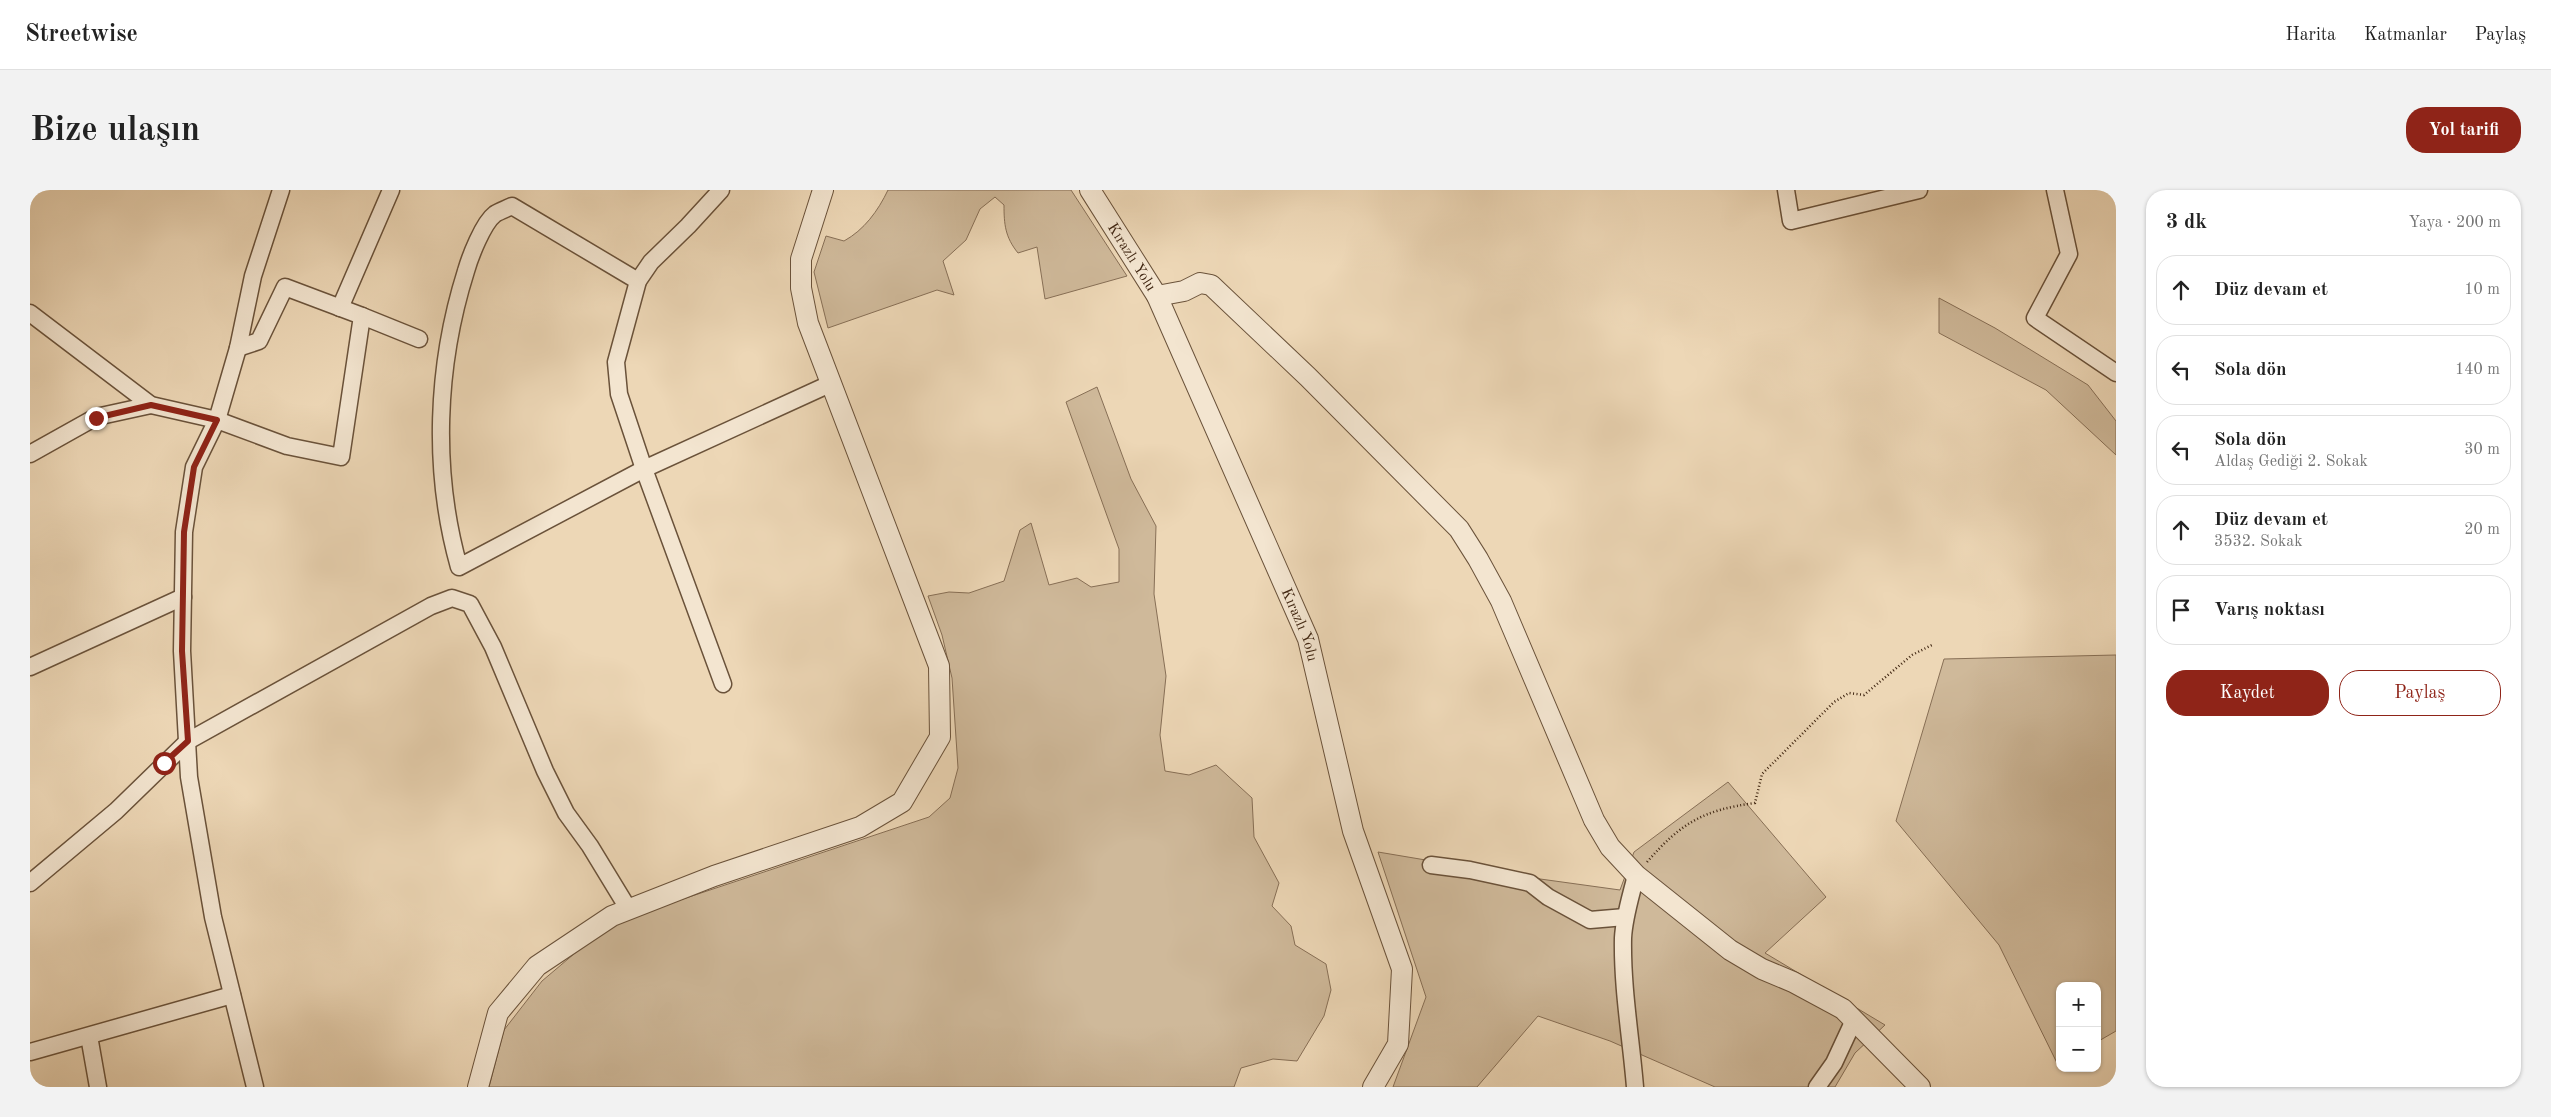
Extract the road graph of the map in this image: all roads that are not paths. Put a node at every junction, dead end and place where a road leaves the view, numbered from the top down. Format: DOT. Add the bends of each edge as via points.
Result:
graph roads {
  1 [pos="280,190"];
  2 [pos="391,190"];
  3 [pos="721,190"];
  4 [pos="823,190"];
  5 [pos="1090,190"];
  6 [pos="1786,190"];
  7 [pos="1919,190"];
  8 [pos="2055,190"];
  9 [pos="638,282"];
  10 [pos="1157,296"];
  11 [pos="340,308"];
  12 [pos="30,313"];
  13 [pos="362,316"];
  14 [pos="419,339"];
  15 [pos="238,348"];
  16 [pos="2116,373"];
  17 [pos="832,383"];
  18 [pos="151,405"];
  19 [pos="217,420"];
  20 [pos="30,454"];
  21 [pos="644,469"];
  22 [pos="183,597"];
  23 [pos="30,667"];
  24 [pos="723,684"];
  25 [pos="188,741"];
  26 [pos="1431,865"];
  27 [pos="1636,875"];
  28 [pos="30,883"];
  29 [pos="629,910"];
  30 [pos="1625,917"];
  31 [pos="232,995"];
  32 [pos="1854,1020"];
  33 [pos="89,1036"];
  34 [pos="30,1052"];
  35 [pos="98,1087"];
  36 [pos="255,1087"];
  37 [pos="478,1087"];
  38 [pos="1373,1087"];
  39 [pos="1635,1087"];
  40 [pos="1817,1087"];
  41 [pos="1920,1087"];
  1 -- 15 [label="street" via="253,276"];
  2 -- 11 [label="street"];
  3 -- 9 [label="street" via="651,262"];
  4 -- 17 [label="street" via="801,259 801,288 808,323"];
  5 -- 10 [label="street, Kırazlı Yolu"];
  6 -- 7 [label="street" via="1791,221"];
  8 -- 16 [label="street" via="2069,254 2035,318"];
  9 -- 21 [label="street" via="616,362 619,394"];
  9 -- 21 [label="street" via="512,206 493,215 472,250 454,307 442,380 444,492 458,567"];
  10 -- 27 [label="street" via="1184,291 1200,283 1211,285 1308,376 1459,529 1500,601 1594,820 1610,847"];
  10 -- 38 [label="street, Kırazlı Yolu" via="1308,639 1353,831 1402,969 1398,1044"];
  11 -- 13 [label="street"];
  11 -- 15 [label="street" via="285,287 259,341"];
  12 -- 18 [label="street"];
  13 -- 14 [label="street"];
  13 -- 19 [label="street" via="341,457 287,446"];
  15 -- 19 [label="street"];
  17 -- 21 [label="street"];
  17 -- 29 [label="street" via="939,666 940,737 902,802 860,827 714,876"];
  18 -- 19 [label="street"];
  18 -- 20 [label="street" via="96,418"];
  19 -- 22 [label="street" via="194,467 184,532"];
  21 -- 24 [label="street"];
  22 -- 23 [label="street"];
  22 -- 25 [label="street" via="182,651"];
  25 -- 28 [label="street" via="116,811"];
  25 -- 29 [label="street" via="431,606 452,598 470,604 493,647 566,813"];
  25 -- 31 [label="street" via="189,777 213,917"];
  26 -- 30 [label="street" via="1530,884 1590,920"];
  27 -- 30 [label="street"];
  27 -- 32 [label="street" via="1730,950 1842,1009"];
  29 -- 37 [label="street" via="612,916 537,966 498,1013"];
  30 -- 39 [label="street" via="1627,1011"];
  31 -- 33 [label="street"];
  31 -- 36 [label="street"];
  32 -- 40 [label="street" via="1834,1063"];
  32 -- 41 [label="street"];
  33 -- 34 [label="street"];
  33 -- 35 [label="street"];
}
